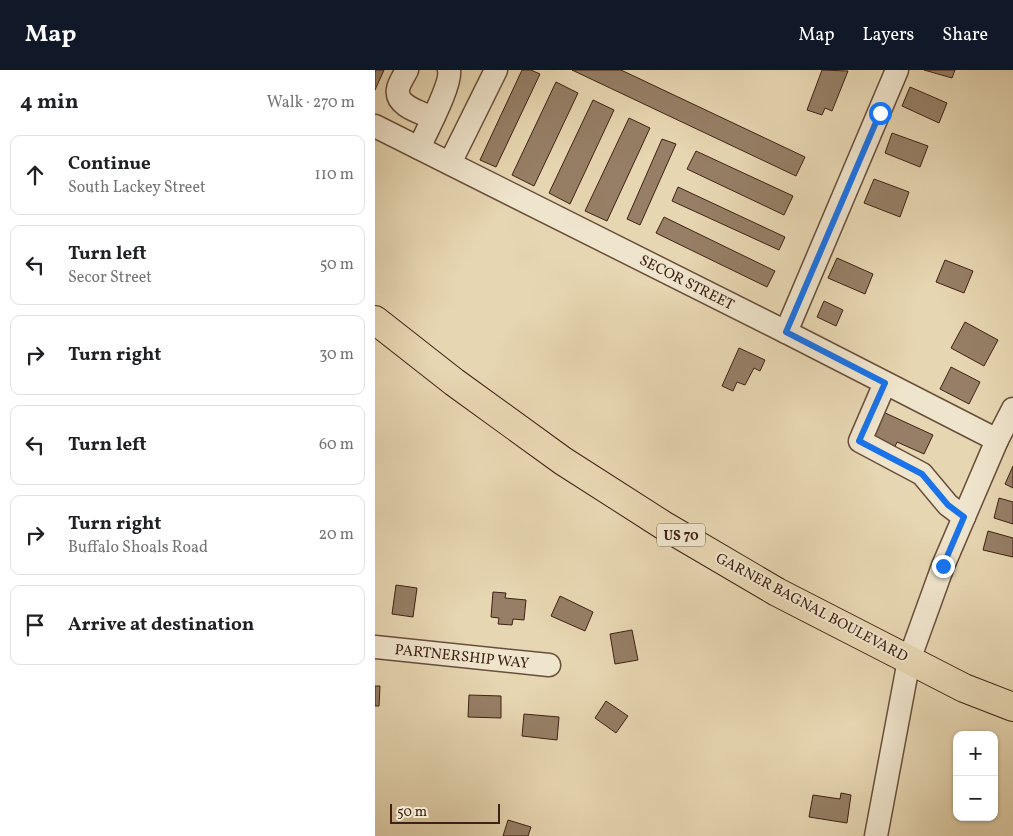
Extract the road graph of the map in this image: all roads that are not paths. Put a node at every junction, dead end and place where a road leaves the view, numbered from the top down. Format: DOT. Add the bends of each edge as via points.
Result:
graph roads {
  1 [pos="407,70"];
  2 [pos="449,70"];
  3 [pos="496,70"];
  4 [pos="897,70"];
  5 [pos="433,118"];
  6 [pos="375,126"];
  7 [pos="419,148"];
  8 [pos="450,163"];
  9 [pos="375,320"];
  10 [pos="786,332"];
  11 [pos="885,383"];
  12 [pos="1013,409"];
  13 [pos="997,440"];
  14 [pos="964,517"];
  15 [pos="375,646"];
  16 [pos="909,660"];
  17 [pos="549,665"];
  18 [pos="1013,707"];
  19 [pos="876,836"];
  1 -- 5 [label="street" via="398,88 402,103"];
  2 -- 5 [label="street" via="451,76"];
  3 -- 8 [label="street"];
  4 -- 10 [label="street"];
  5 -- 7 [label="street"];
  6 -- 7 [label="street, SECOR STREET"];
  7 -- 8 [label="street, SECOR STREET"];
  8 -- 10 [label="street, SECOR STREET"];
  9 -- 16 [label="highway, GARNER BAGNAL BOULEVARD / US 70" via="563,461 655,520 777,592"];
  10 -- 11 [label="street, SECOR STREET"];
  11 -- 13 [label="street, SECOR STREET"];
  11 -- 14 [label="street" via="859,441 922,474 948,505"];
  12 -- 13 [label="street"];
  13 -- 14 [label="street"];
  14 -- 16 [label="street"];
  15 -- 17 [label="street, PARTNERSHIP WAY"];
  16 -- 18 [label="highway, GARNER BAGNAL BOULEVARD / US 70" via="964,688"];
  16 -- 19 [label="street"];
}
